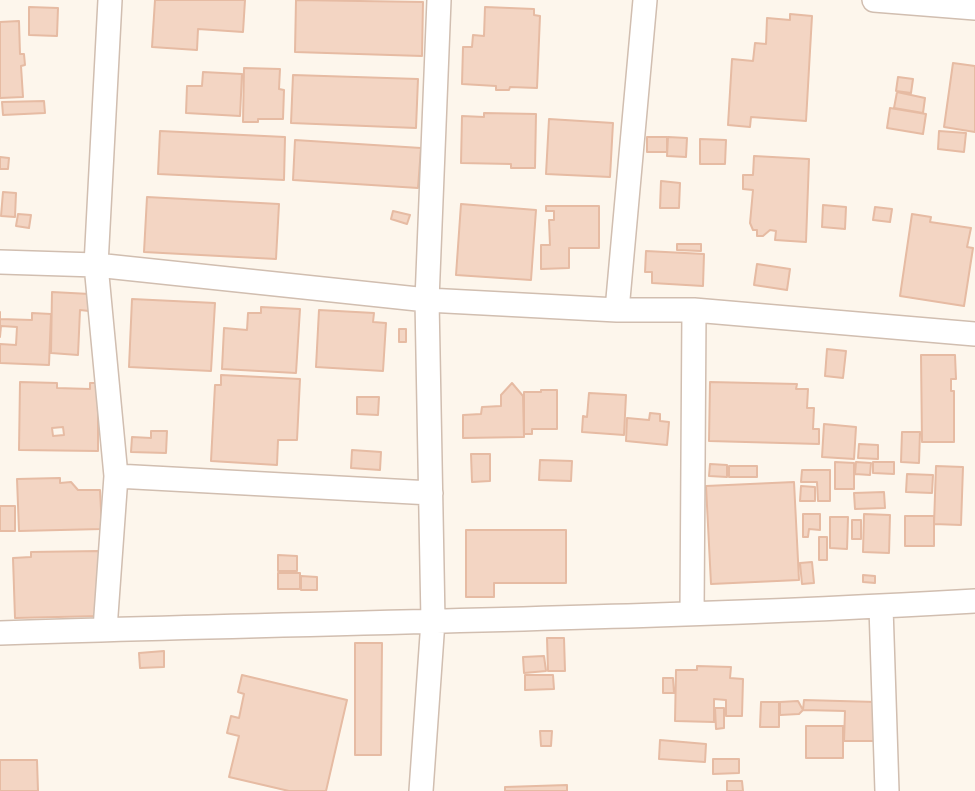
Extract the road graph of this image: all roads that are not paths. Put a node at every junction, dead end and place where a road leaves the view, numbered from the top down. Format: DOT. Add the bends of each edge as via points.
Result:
graph roads {
  1 [pos="110,0"];
  2 [pos="439,0"];
  3 [pos="645,0"];
  4 [pos="874,0"];
  5 [pos="975,8"];
  6 [pos="0,262"];
  7 [pos="96,265"];
  8 [pos="427,300"];
  9 [pos="617,310"];
  10 [pos="694,310"];
  11 [pos="975,334"];
  12 [pos="116,477"];
  13 [pos="431,493"];
  14 [pos="975,601"];
  15 [pos="881,607"];
  16 [pos="692,613"];
  17 [pos="433,621"];
  18 [pos="104,629"];
  19 [pos="0,633"];
  20 [pos="421,791"];
  21 [pos="887,791"];
  1 -- 7 [label="street"];
  2 -- 8 [label="street"];
  3 -- 9 [label="street"];
  4 -- 5 [label="street"];
  6 -- 7 [label="street"];
  7 -- 8 [label="street"];
  7 -- 12 [label="street"];
  8 -- 9 [label="street"];
  8 -- 13 [label="street"];
  9 -- 10 [label="street"];
  10 -- 11 [label="street"];
  10 -- 16 [label="street"];
  12 -- 13 [label="street"];
  12 -- 18 [label="street"];
  13 -- 17 [label="street"];
  14 -- 15 [label="street"];
  15 -- 16 [label="street"];
  15 -- 21 [label="street"];
  16 -- 17 [label="street"];
  17 -- 18 [label="street"];
  17 -- 20 [label="street"];
  18 -- 19 [label="street"];
}
